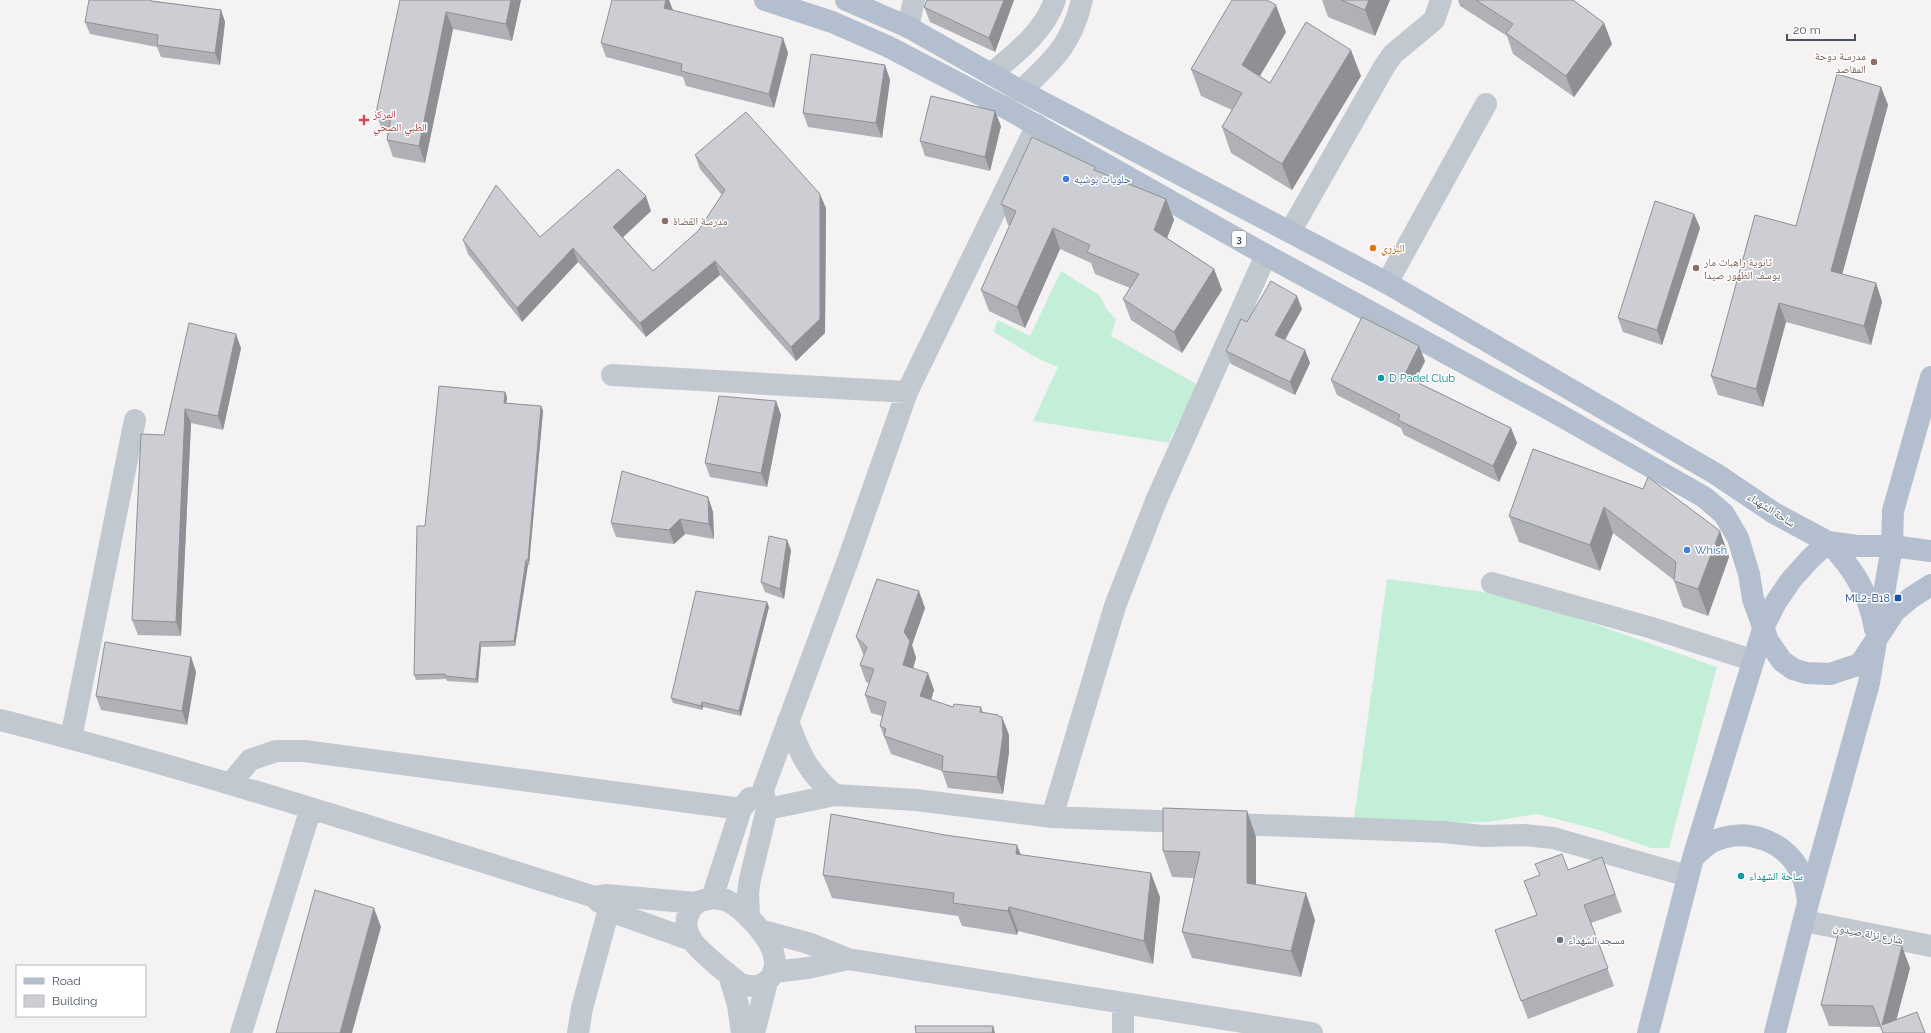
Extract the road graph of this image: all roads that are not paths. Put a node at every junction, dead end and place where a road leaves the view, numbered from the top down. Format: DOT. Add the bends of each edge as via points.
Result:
graph roads {
  1 [pos="765,0"];
  2 [pos="846,0"];
  3 [pos="914,0"];
  4 [pos="1055,0"];
  5 [pos="1082,0"];
  6 [pos="1441,0"];
  7 [pos="908,27"];
  8 [pos="991,74"];
  9 [pos="1021,91"];
  10 [pos="1486,104"];
  11 [pos="1037,124"];
  12 [pos="1290,232"];
  13 [pos="1266,255"];
  14 [pos="1386,283"];
  15 [pos="612,375"];
  16 [pos="1931,377"];
  17 [pos="907,392"];
  18 [pos="135,420"];
  19 [pos="1893,510"];
  20 [pos="1828,542"];
  21 [pos="1857,546"];
  22 [pos="1892,546"];
  23 [pos="1931,552"];
  24 [pos="1492,583"];
  25 [pos="1931,586"];
  26 [pos="1764,626"];
  27 [pos="1876,640"];
  28 [pos="1752,660"];
  29 [pos="0,720"];
  30 [pos="788,722"];
  31 [pos="71,738"];
  32 [pos="230,784"];
  33 [pos="835,795"];
  34 [pos="765,800"];
  35 [pos="311,808"];
  36 [pos="741,810"];
  37 [pos="1052,817"];
  38 [pos="1691,867"];
  39 [pos="704,900"];
  40 [pos="602,903"];
  41 [pos="1806,912"];
  42 [pos="754,924"];
  43 [pos="691,940"];
  44 [pos="1931,946"];
  45 [pos="848,959"];
  46 [pos="729,974"];
  47 [pos="770,977"];
  48 [pos="1123,1003"];
  49 [pos="241,1033"];
  50 [pos="578,1033"];
  51 [pos="742,1033"];
  52 [pos="754,1033"];
  53 [pos="1123,1033"];
  54 [pos="1312,1033"];
  55 [pos="1648,1033"];
  56 [pos="1775,1033"];
  1 -- 11 [label="main road, 3" via="832,22 887,46"];
  2 -- 7 [label="main road, ساحة الشهداء"];
  3 -- 7 [label="street"];
  4 -- 8 [label="street" via="1047,18 1035,34"];
  5 -- 9 [label="street" via="1067,41 1057,56"];
  6 -- 12 [label="street" via="1434,20 1393,54 1384,67"];
  7 -- 8 [label="main road, ساحة الشهداء"];
  8 -- 9 [label="main road, ساحة الشهداء"];
  9 -- 12 [label="main road, ساحة الشهداء"];
  10 -- 14 [label="street"];
  11 -- 13 [label="main road, 3"];
  11 -- 17 [label="street"];
  12 -- 14 [label="main road, ساحة الشهداء"];
  13 -- 26 [label="main road, 3" via="1543,405 1704,497 1724,514 1738,538 1749,574 1753,599"];
  13 -- 37 [label="street" via="1156,501 1115,606"];
  14 -- 20 [label="main road, ساحة الشهداء" via="1716,474 1774,513"];
  15 -- 17 [label="street"];
  16 -- 19 [label="main road"];
  17 -- 30 [label="street"];
  18 -- 31 [label="street"];
  19 -- 21 [label="main road" via="1882,526"];
  19 -- 22 [label="main road"];
  20 -- 21 [label="main road, ساحة الشهداء"];
  20 -- 26 [label="main road" via="1791,580"];
  20 -- 27 [label="main road" via="1846,560 1862,587"];
  21 -- 22 [label="main road, ساحة الشهداء"];
  22 -- 23 [label="main road, ساحة الشهداء"];
  22 -- 27 [label="main road"];
  24 -- 28 [label="street" via="1652,628"];
  25 -- 27 [label="main road" via="1895,611"];
  26 -- 27 [label="main road" via="1768,641 1782,661 1793,669 1806,673 1830,674 1860,664"];
  26 -- 28 [label="main road"];
  27 -- 41 [label="main road" via="1869,683"];
  28 -- 38 [label="main road"];
  29 -- 31 [label="street"];
  30 -- 33 [label="street" via="799,750 814,776"];
  30 -- 34 [label="street"];
  31 -- 32 [label="street"];
  32 -- 35 [label="street"];
  32 -- 36 [label="street" via="250,760 276,751 304,751"];
  33 -- 34 [label="street"];
  33 -- 37 [label="street" via="916,800"];
  34 -- 36 [label="street" via="751,797"];
  34 -- 42 [label="street" via="748,893"];
  35 -- 40 [label="street"];
  35 -- 49 [label="street"];
  36 -- 39 [label="street"];
  37 -- 38 [label="street" via="1443,832 1483,836 1524,835 1553,838"];
  38 -- 41 [label="main road" via="1712,842 1735,836 1771,842 1781,848 1803,878"];
  38 -- 55 [label="main road"];
  39 -- 40 [label="street" via="606,895"];
  39 -- 42 [label="street" via="726,900"];
  39 -- 43 [label="street" via="687,918"];
  40 -- 43 [label="street" via="641,922"];
  40 -- 50 [label="street"];
  41 -- 44 [label="street, شارع نزلة صيدون"];
  41 -- 56 [label="main road"];
  42 -- 45 [label="street"];
  42 -- 47 [label="street" via="773,950 775,958"];
  43 -- 46 [label="street"];
  45 -- 47 [label="street"];
  45 -- 48 [label="street"];
  46 -- 47 [label="street" via="748,987 762,985"];
  46 -- 51 [label="street" via="738,1005"];
  47 -- 52 [label="street"];
  48 -- 53 [label="street"];
  48 -- 54 [label="street"];
}
